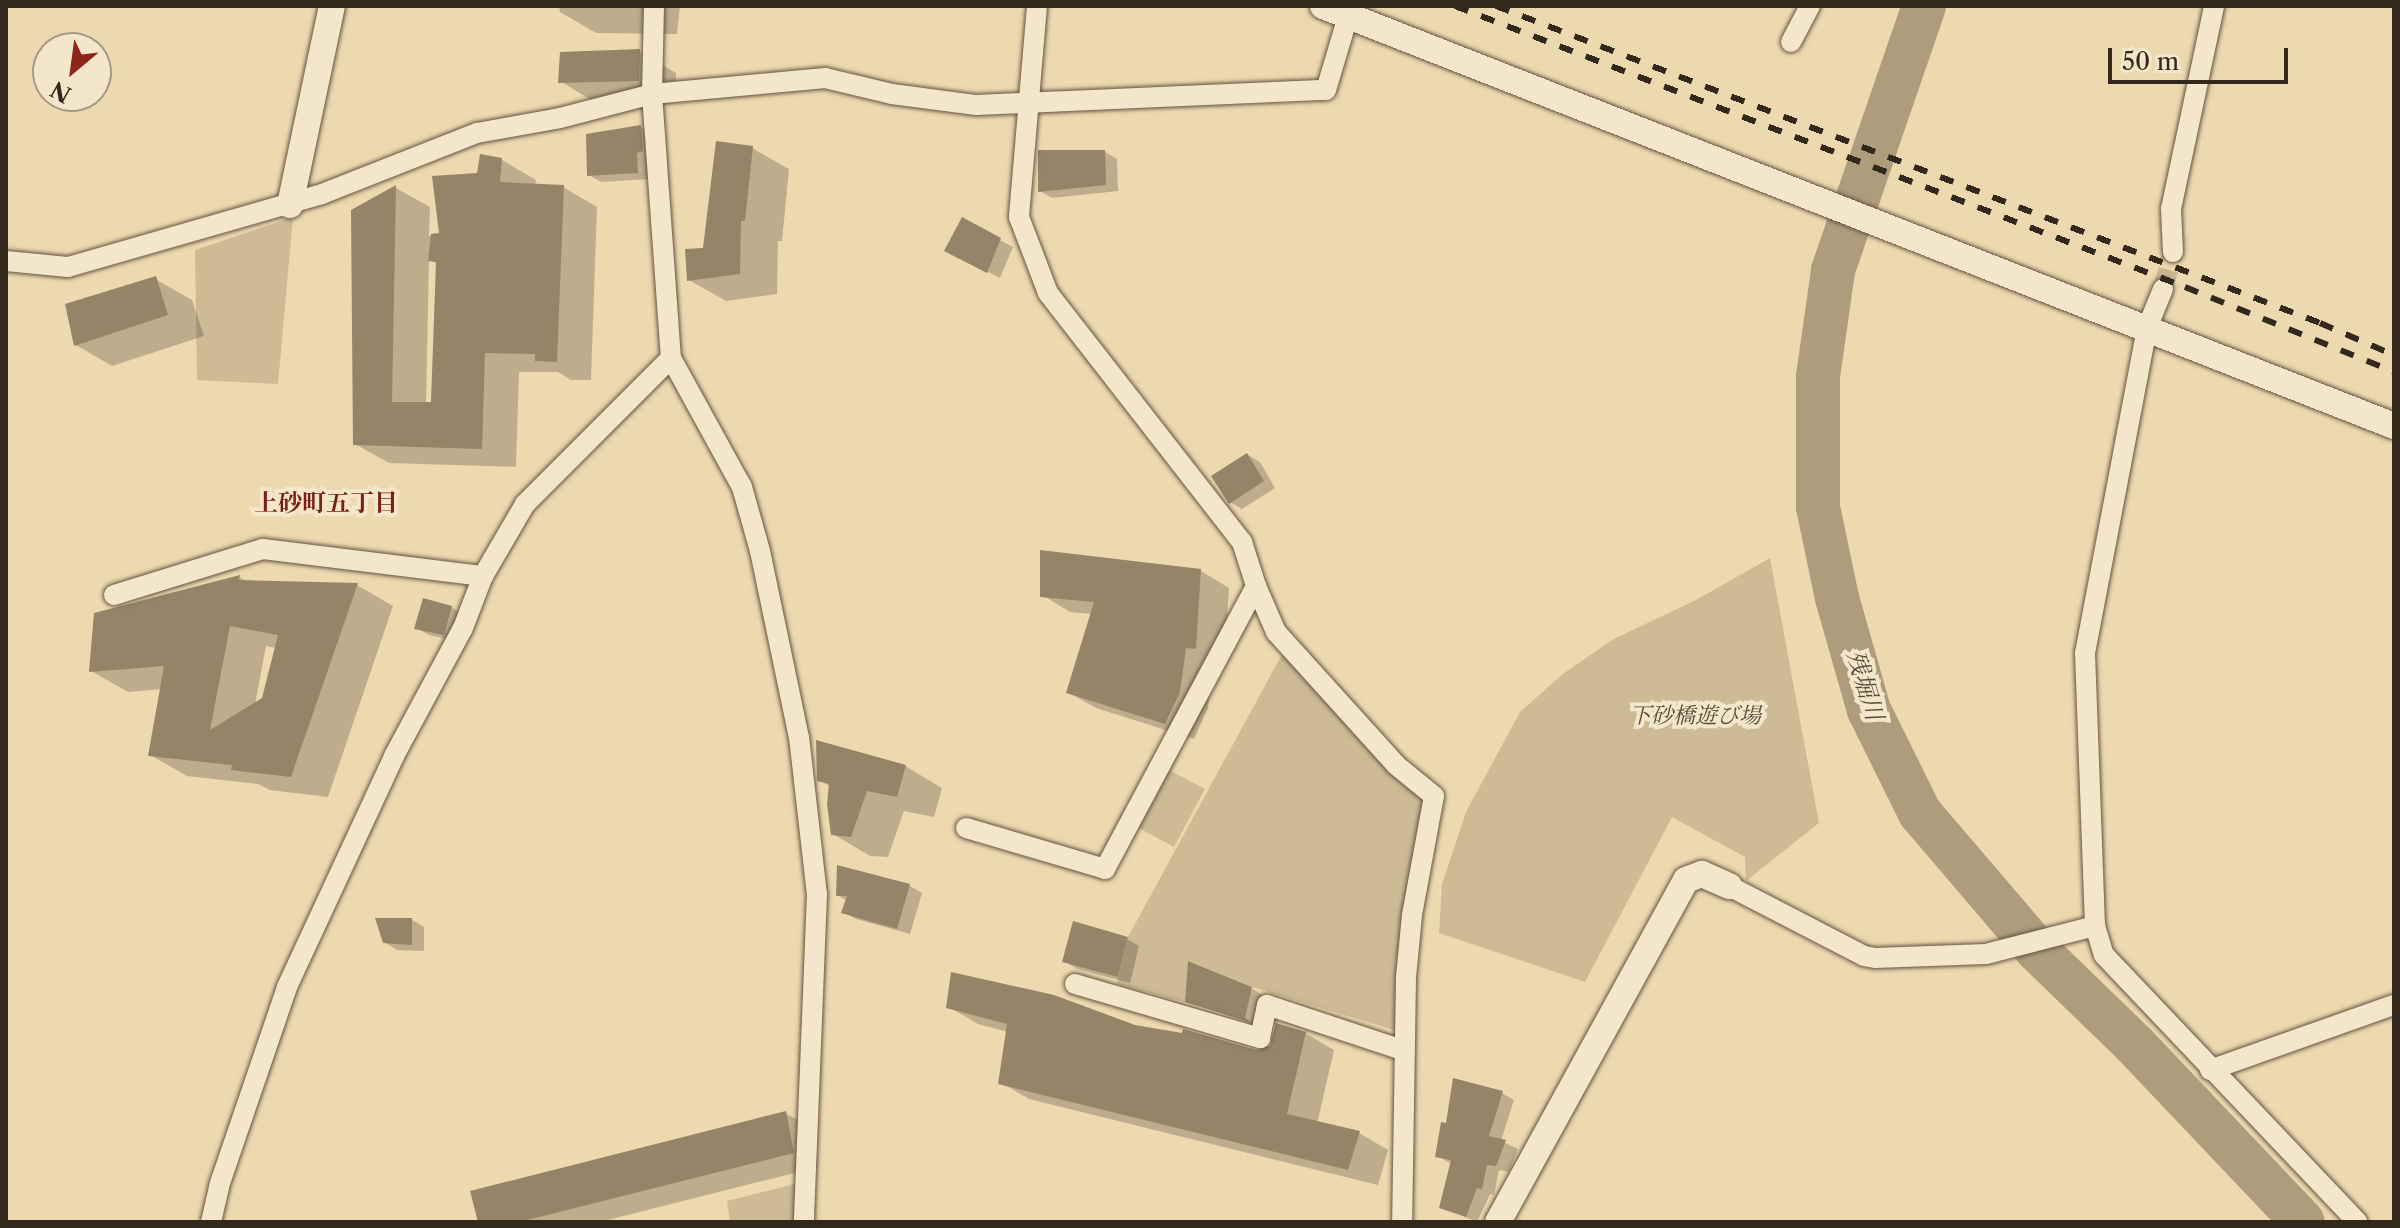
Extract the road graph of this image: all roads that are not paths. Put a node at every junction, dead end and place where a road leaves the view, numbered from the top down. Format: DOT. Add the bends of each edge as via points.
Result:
graph roads {
  1 [pos="332,6"];
  2 [pos="654,6"];
  3 [pos="1037,6"];
  4 [pos="1323,6"];
  5 [pos="1810,6"];
  6 [pos="2214,6"];
  7 [pos="1349,11"];
  8 [pos="1791,42"];
  9 [pos="652,94"];
  10 [pos="1029,103"];
  11 [pos="290,205"];
  12 [pos="2173,252"];
  13 [pos="6,261"];
  14 [pos="2163,289"];
  15 [pos="2147,328"];
  16 [pos="671,358"];
  17 [pos="2394,426"];
  18 [pos="483,576"];
  19 [pos="1256,586"];
  20 [pos="114,595"];
  21 [pos="966,828"];
  22 [pos="1729,886"];
  23 [pos="2095,926"];
  24 [pos="1075,984"];
  25 [pos="2394,1005"];
  26 [pos="1405,1051"];
  27 [pos="2210,1070"];
  28 [pos="211,1222"];
  29 [pos="804,1222"];
  30 [pos="1402,1222"];
  31 [pos="1498,1222"];
  32 [pos="2357,1222"];
  1 -- 11 [label="street"];
  2 -- 9 [label="street"];
  3 -- 10 [label="street"];
  4 -- 7 [label="street"];
  5 -- 8 [label="street"];
  6 -- 12 [label="street" via="2171,209"];
  7 -- 10 [label="street" via="1326,90"];
  7 -- 15 [label="street"];
  9 -- 10 [label="street" via="825,78 961,104"];
  9 -- 11 [label="street" via="477,133"];
  9 -- 16 [label="street"];
  10 -- 19 [label="street" via="1019,217 1048,293 1242,542"];
  11 -- 13 [label="street" via="68,267"];
  14 -- 15 [label="street"];
  15 -- 17 [label="street"];
  15 -- 23 [label="street" via="2085,653"];
  16 -- 18 [label="street" via="525,504"];
  16 -- 29 [label="street" via="742,487 799,737 817,894"];
  18 -- 20 [label="street" via="263,549"];
  18 -- 28 [label="street" via="463,628 394,756 287,987 231,1147"];
  19 -- 21 [label="street" via="1105,869"];
  19 -- 26 [label="street" via="1276,632 1396,765 1434,796 1412,915"];
  22 -- 23 [label="street" via="1864,956 1999,951"];
  22 -- 31 [label="street" via="1702,874 1686,880"];
  23 -- 27 [label="street" via="2104,955"];
  24 -- 26 [label="street" via="1260,1038 1267,1005"];
  25 -- 27 [label="street"];
  26 -- 30 [label="street"];
  27 -- 32 [label="street"];
}
